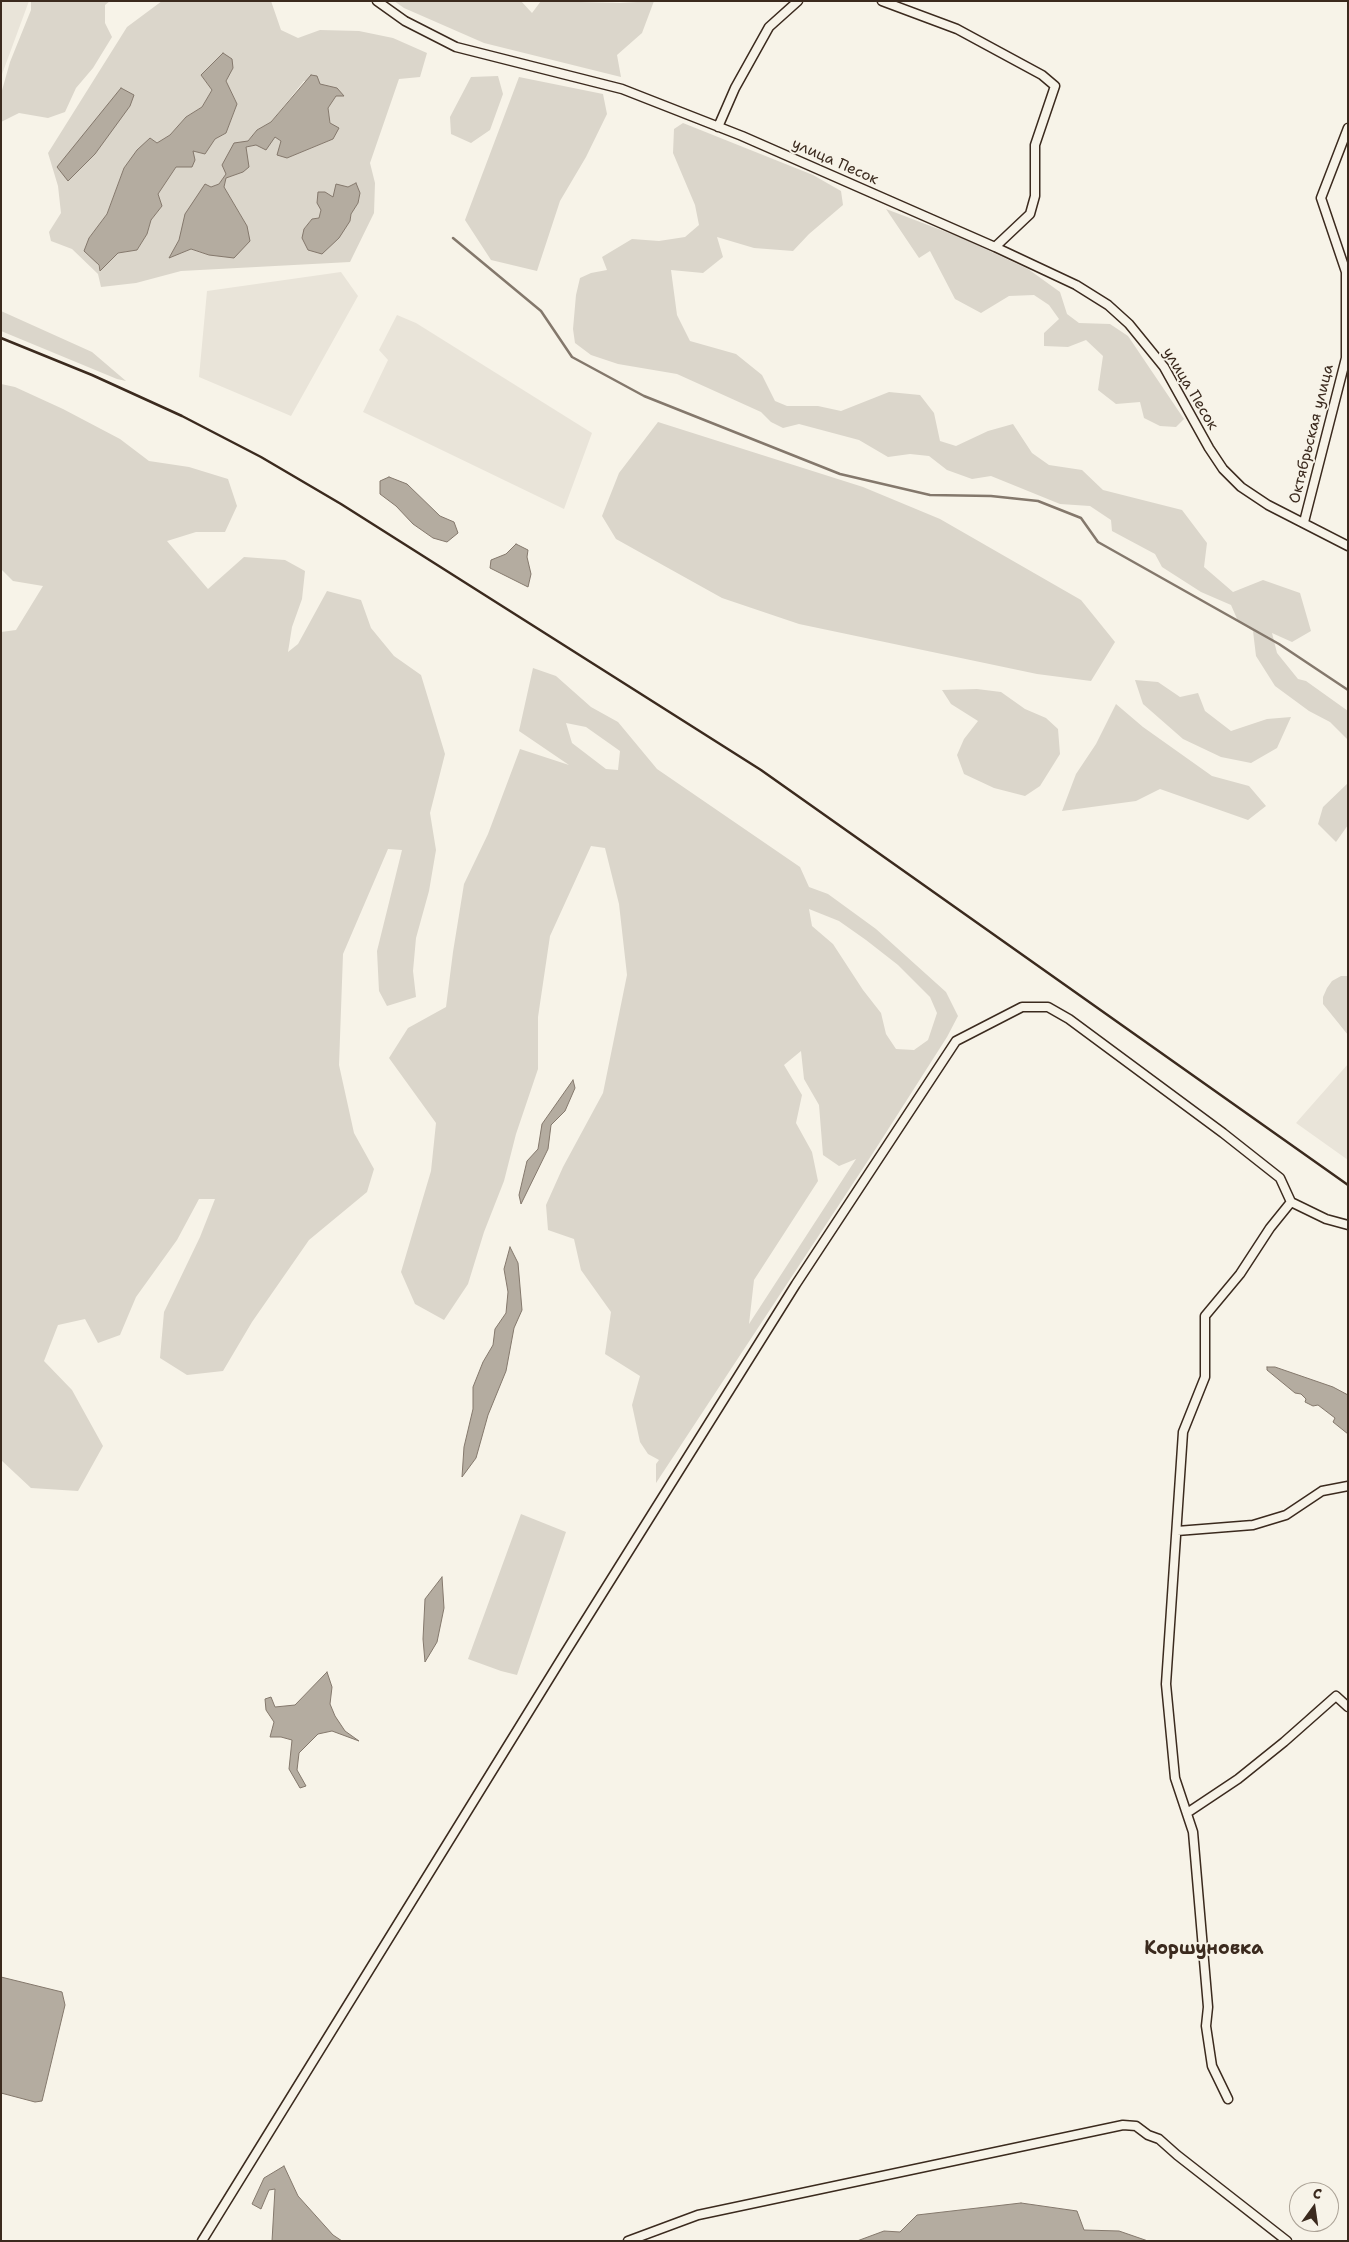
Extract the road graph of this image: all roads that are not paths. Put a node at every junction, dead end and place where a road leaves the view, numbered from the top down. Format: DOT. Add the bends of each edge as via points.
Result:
graph roads {
  1 [pos="377,1"];
  2 [pos="798,1"];
  3 [pos="882,1"];
  4 [pos="718,127"];
  5 [pos="1348,128"];
  6 [pos="995,247"];
  7 [pos="1347,355"];
  8 [pos="1304,522"];
  9 [pos="1348,546"];
  10 [pos="1291,1202"];
  11 [pos="1348,1225"];
  12 [pos="1348,1486"];
  13 [pos="1177,1531"];
  14 [pos="1348,1707"];
  15 [pos="1187,1813"];
  16 [pos="1228,2099"];
  17 [pos="202,2241"];
  18 [pos="628,2241"];
  19 [pos="1287,2241"];
  1 -- 4 [label="street, улица Песок" via="405,21 456,48 622,90"];
  2 -- 4 [label="street" via="770,27"];
  3 -- 6 [label="street" via="957,29 1042,75 1055,86 1035,145 1035,196 1030,214"];
  4 -- 6 [label="street, улица Песок"];
  5 -- 7 [label="street, Октябрьская улица" via="1321,198 1346,272"];
  6 -- 8 [label="street, улица Песок" via="1076,285 1108,305 1129,324 1164,367 1223,469 1241,487 1268,505"];
  7 -- 8 [label="street, Октябрьская улица"];
  8 -- 9 [label="street, улица Песок"];
  10 -- 11 [label="street" via="1326,1219"];
  10 -- 13 [label="street" via="1240,1274 1205,1316 1205,1377 1183,1432"];
  10 -- 17 [label="street" via="1280,1178 1048,1007 1022,1007 956,1041 764,1334"];
  12 -- 13 [label="street" via="1322,1491 1286,1515 1253,1525"];
  13 -- 15 [label="street" via="1166,1684 1175,1778"];
  14 -- 15 [label="street" via="1336,1696 1238,1779"];
  15 -- 16 [label="street" via="1193,1832 1199,1890 1208,2007 1207,2036 1212,2066"];
  18 -- 19 [label="street" via="698,2216 1123,2125 1136,2126 1159,2139"];
}
